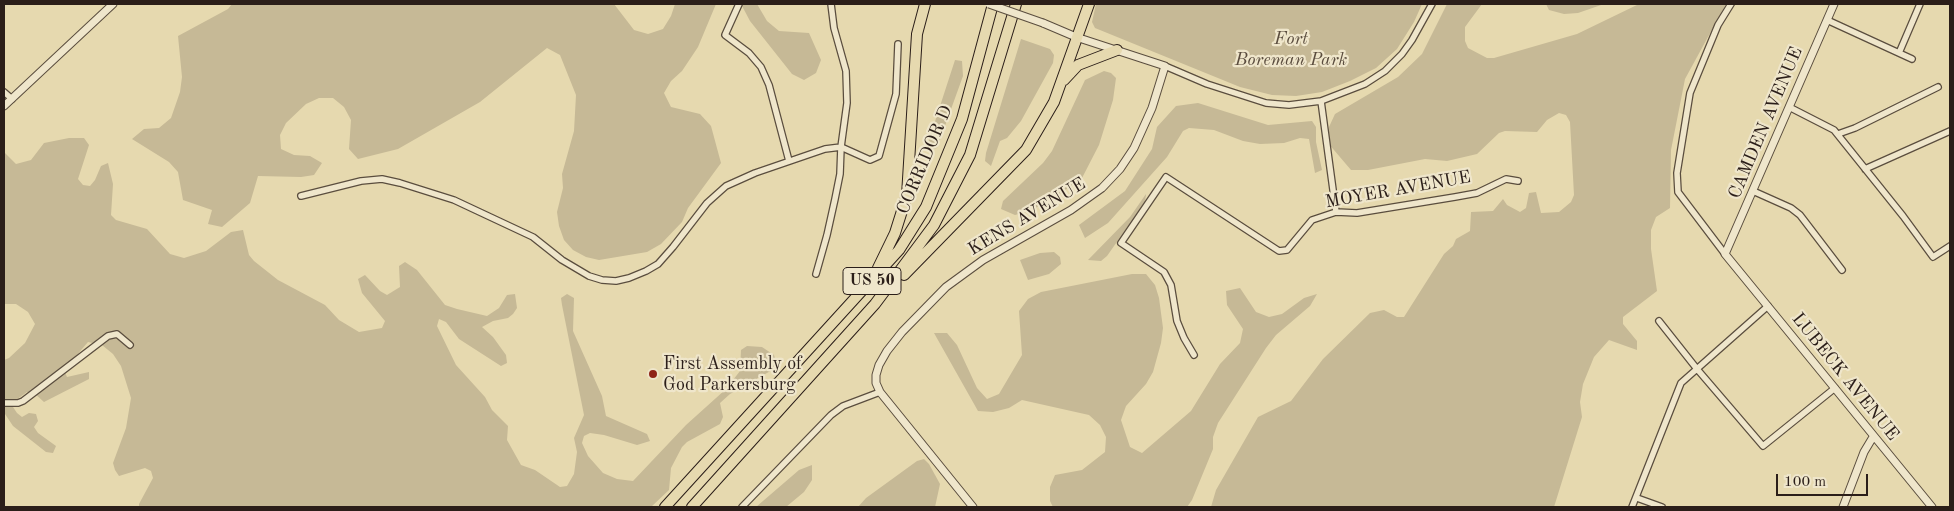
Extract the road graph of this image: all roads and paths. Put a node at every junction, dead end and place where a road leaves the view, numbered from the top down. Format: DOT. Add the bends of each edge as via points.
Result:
graph roads {
  1 [pos="113,4"];
  2 [pos="739,4"];
  3 [pos="831,4"];
  4 [pos="925,4"];
  5 [pos="989,4"];
  6 [pos="993,4"];
  7 [pos="1016,4"];
  8 [pos="1088,4"];
  9 [pos="1432,4"];
  10 [pos="1731,4"];
  11 [pos="1834,4"];
  12 [pos="1920,4"];
  13 [pos="1827,20"];
  14 [pos="1076,37"];
  15 [pos="898,44"];
  16 [pos="1117,50"];
  17 [pos="1899,52"];
  18 [pos="1912,59"];
  19 [pos="1165,66"];
  20 [pos="1059,86"];
  21 [pos="1938,87"];
  22 [pos="4,92"];
  23 [pos="12,99"];
  24 [pos="1321,102"];
  25 [pos="4,106"];
  26 [pos="1789,107"];
  27 [pos="1950,131"];
  28 [pos="1838,134"];
  29 [pos="841,147"];
  30 [pos="789,161"];
  31 [pos="1865,168"];
  32 [pos="1518,181"];
  33 [pos="1753,191"];
  34 [pos="301,196"];
  35 [pos="1336,212"];
  36 [pos="1950,246"];
  37 [pos="1725,254"];
  38 [pos="1842,270"];
  39 [pos="816,274"];
  40 [pos="873,279"];
  41 [pos="875,304"];
  42 [pos="1768,306"];
  43 [pos="1659,321"];
  44 [pos="130,345"];
  45 [pos="1194,355"];
  46 [pos="1696,369"];
  47 [pos="1835,388"];
  48 [pos="880,392"];
  49 [pos="4,403"];
  50 [pos="1873,437"];
  51 [pos="1637,498"];
  52 [pos="665,507"];
  53 [pos="692,507"];
  54 [pos="742,507"];
  55 [pos="974,507"];
  56 [pos="1632,507"];
  57 [pos="1662,507"];
  58 [pos="1843,507"];
  59 [pos="1932,507"];
  1 -- 23 [label="street"];
  2 -- 30 [label="street" via="725,35 761,67 769,85"];
  3 -- 29 [label="street" via="846,71 847,103"];
  4 -- 40 [label="highway" via="917,34 907,195 895,233"];
  5 -- 14 [label="street, bridge"];
  6 -- 40 [label="highway, CORRIDOR D / US 50" via="962,119 926,207 899,250"];
  7 -- 41 [label="highway, CORRIDOR D / US 50" via="970,154 934,225"];
  8 -- 14 [label="highway"];
  9 -- 24 [label="street" via="1402,54 1384,71 1365,84"];
  10 -- 37 [label="street" via="1718,25 1690,93 1677,173 1678,192"];
  11 -- 13 [label="street, CAMDEN AVENUE"];
  12 -- 17 [label="street"];
  13 -- 17 [label="street"];
  13 -- 26 [label="street, CAMDEN AVENUE"];
  14 -- 16 [label="street"];
  14 -- 20 [label="highway"];
  15 -- 29 [label="street" via="896,94 879,156 870,160"];
  16 -- 19 [label="street"];
  16 -- 20 [label="highway" via="1078,65"];
  17 -- 18 [label="street"];
  19 -- 24 [label="street" via="1266,103"];
  19 -- 48 [label="street, KENS AVENUE" via="1152,108 1134,148 1120,169 1085,201 983,260 946,287 887,351 876,375"];
  20 -- 41 [label="highway" via="1054,102 1026,150"];
  21 -- 28 [label="street"];
  22 -- 23 [label="street"];
  23 -- 25 [label="street"];
  24 -- 35 [label="street"];
  26 -- 28 [label="street"];
  26 -- 33 [label="street, CAMDEN AVENUE"];
  27 -- 31 [label="street"];
  28 -- 31 [label="street"];
  29 -- 30 [label="street"];
  29 -- 39 [label="street" via="840,174 828,235"];
  30 -- 34 [label="street" via="726,186 658,264 616,281 580,273 532,237 454,200 400,182 382,179 361,181"];
  31 -- 36 [label="street" via="1933,257"];
  32 -- 35 [label="street, MOYER AVENUE" via="1506,179 1477,193 1462,196 1357,213"];
  33 -- 37 [label="street, CAMDEN AVENUE"];
  33 -- 38 [label="street" via="1800,215"];
  35 -- 45 [label="street, MOYER AVENUE" via="1312,220 1287,250 1279,251 1166,177 1121,243 1164,272 1171,285 1177,321"];
  37 -- 42 [label="street, LUBECK AVENUE"];
  40 -- 52 [label="highway, CORRIDOR D / US 50"];
  41 -- 53 [label="highway, CORRIDOR D / US 50"];
  42 -- 46 [label="street"];
  42 -- 47 [label="street, LUBECK AVENUE"];
  43 -- 46 [label="street"];
  44 -- 49 [label="street" via="117,334 108,336 23,400"];
  46 -- 47 [label="street" via="1763,446"];
  46 -- 51 [label="street" via="1681,383"];
  47 -- 50 [label="street, LUBECK AVENUE"];
  48 -- 54 [label="street" via="843,406 831,415"];
  48 -- 55 [label="street"];
  50 -- 58 [label="street"];
  50 -- 59 [label="street, LUBECK AVENUE"];
  51 -- 56 [label="street"];
  51 -- 57 [label="street"];
}
